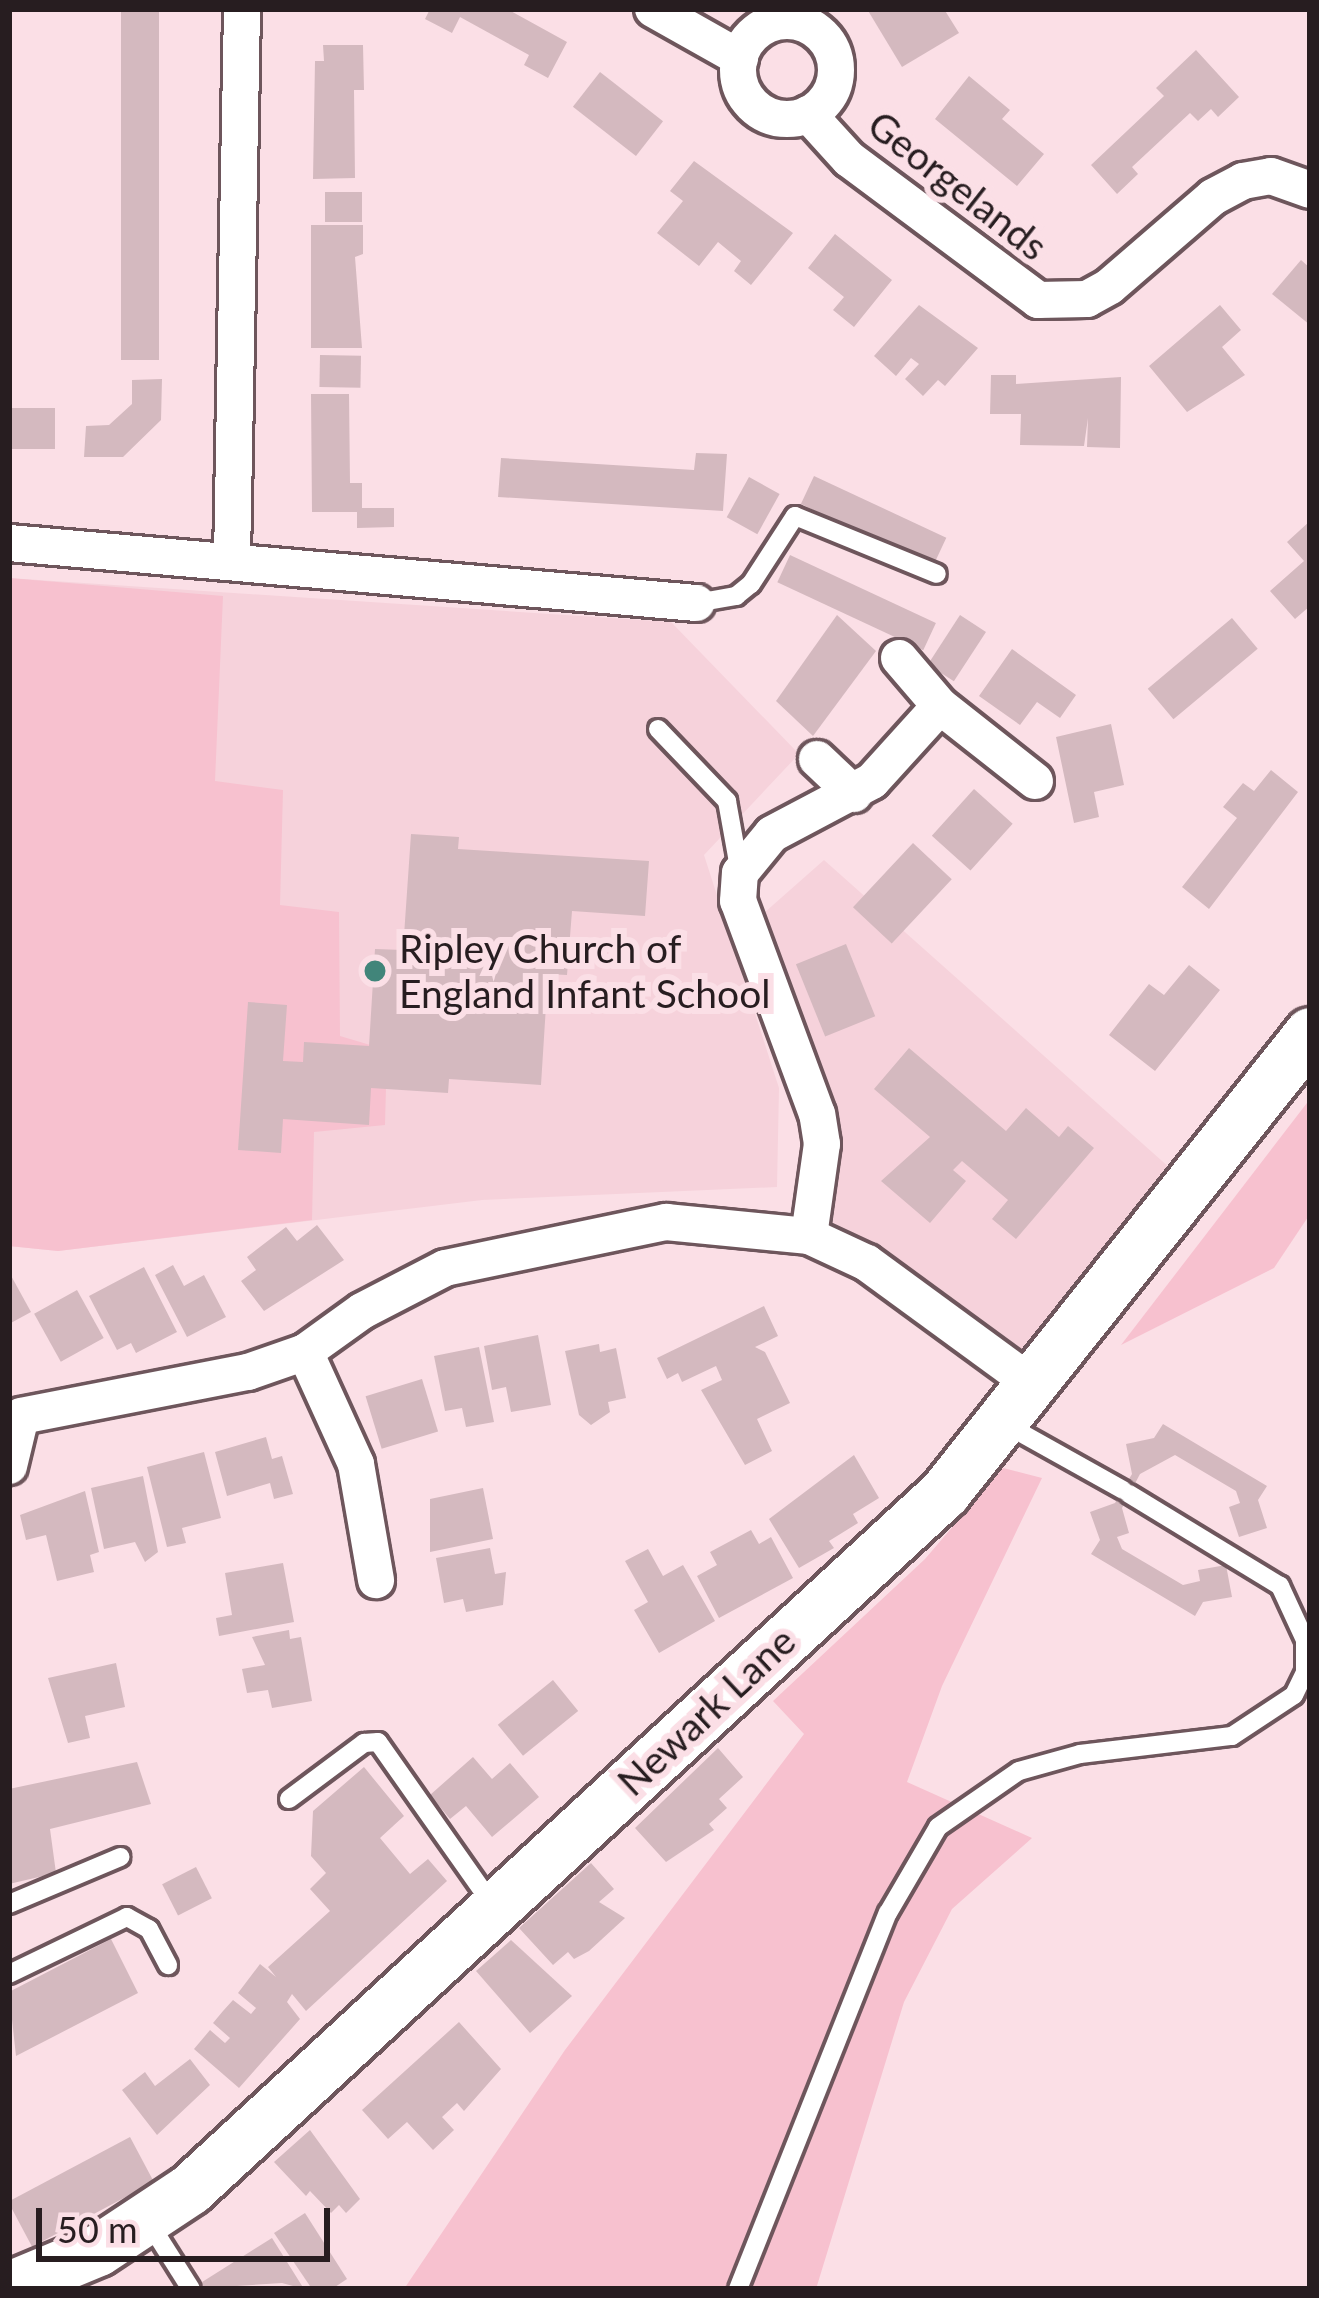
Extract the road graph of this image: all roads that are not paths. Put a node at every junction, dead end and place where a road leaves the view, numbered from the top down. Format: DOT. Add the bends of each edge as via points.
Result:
graph roads {
  1 [pos="242,9"];
  2 [pos="653,9"];
  3 [pos="740,58"];
  4 [pos="808,114"];
  5 [pos="1310,190"];
  6 [pos="9,543"];
  7 [pos="232,560"];
  8 [pos="937,574"];
  9 [pos="696,603"];
  10 [pos="899,658"];
  11 [pos="940,706"];
  12 [pos="658,729"];
  13 [pos="817,759"];
  14 [pos="1035,781"];
  15 [pos="854,794"];
  16 [pos="740,873"];
  17 [pos="1310,1033"];
  18 [pos="809,1236"];
  19 [pos="305,1352"];
  20 [pos="1016,1402"];
  21 [pos="9,1466"];
  22 [pos="376,1580"];
  23 [pos="289,1799"];
  24 [pos="120,1857"];
  25 [pos="9,1904"];
  26 [pos="494,1907"];
  27 [pos="168,1965"];
  28 [pos="9,1974"];
  29 [pos="148,2221"];
  30 [pos="9,2287"];
  31 [pos="191,2289"];
  32 [pos="738,2289"];
  1 -- 7 [label="street"];
  2 -- 3 [label="street"];
  3 -- 4 [label="street, Georgelands" via="739,84 762,113"];
  3 -- 4 [label="street, Georgelands" via="769,24 787,20 820,32 837,64 836,82"];
  4 -- 5 [label="street, Georgelands" via="850,159 1038,300 1087,299 1110,286 1213,197 1243,181 1271,176"];
  6 -- 7 [label="street"];
  7 -- 9 [label="street"];
  8 -- 9 [label="lane" via="794,516 751,584 736,596"];
  10 -- 11 [label="street"];
  11 -- 14 [label="street"];
  11 -- 15 [label="street"];
  12 -- 16 [label="lane" via="727,801"];
  13 -- 15 [label="street"];
  15 -- 16 [label="street" via="772,834"];
  16 -- 18 [label="street" via="738,902 818,1114 822,1144"];
  17 -- 20 [label="main road, Newark Lane"];
  18 -- 19 [label="street" via="666,1222 445,1268"];
  18 -- 20 [label="street" via="882,1273"];
  19 -- 21 [label="street" via="248,1372 21,1417"];
  19 -- 22 [label="street" via="356,1464"];
  20 -- 26 [label="main road, Newark Lane" via="944,1493"];
  20 -- 32 [label="lane" via="1126,1492 1280,1586 1305,1640 1305,1672 1294,1695 1232,1736 1080,1754 1019,1772 938,1827 901,1883"];
  23 -- 26 [label="lane" via="364,1743 378,1742"];
  24 -- 25 [label="lane"];
  26 -- 29 [label="main road, Newark Lane"];
  27 -- 28 [label="lane" via="149,1929 127,1917"];
  29 -- 30 [label="main road, Newark Lane"];
  29 -- 31 [label="lane"];
}
